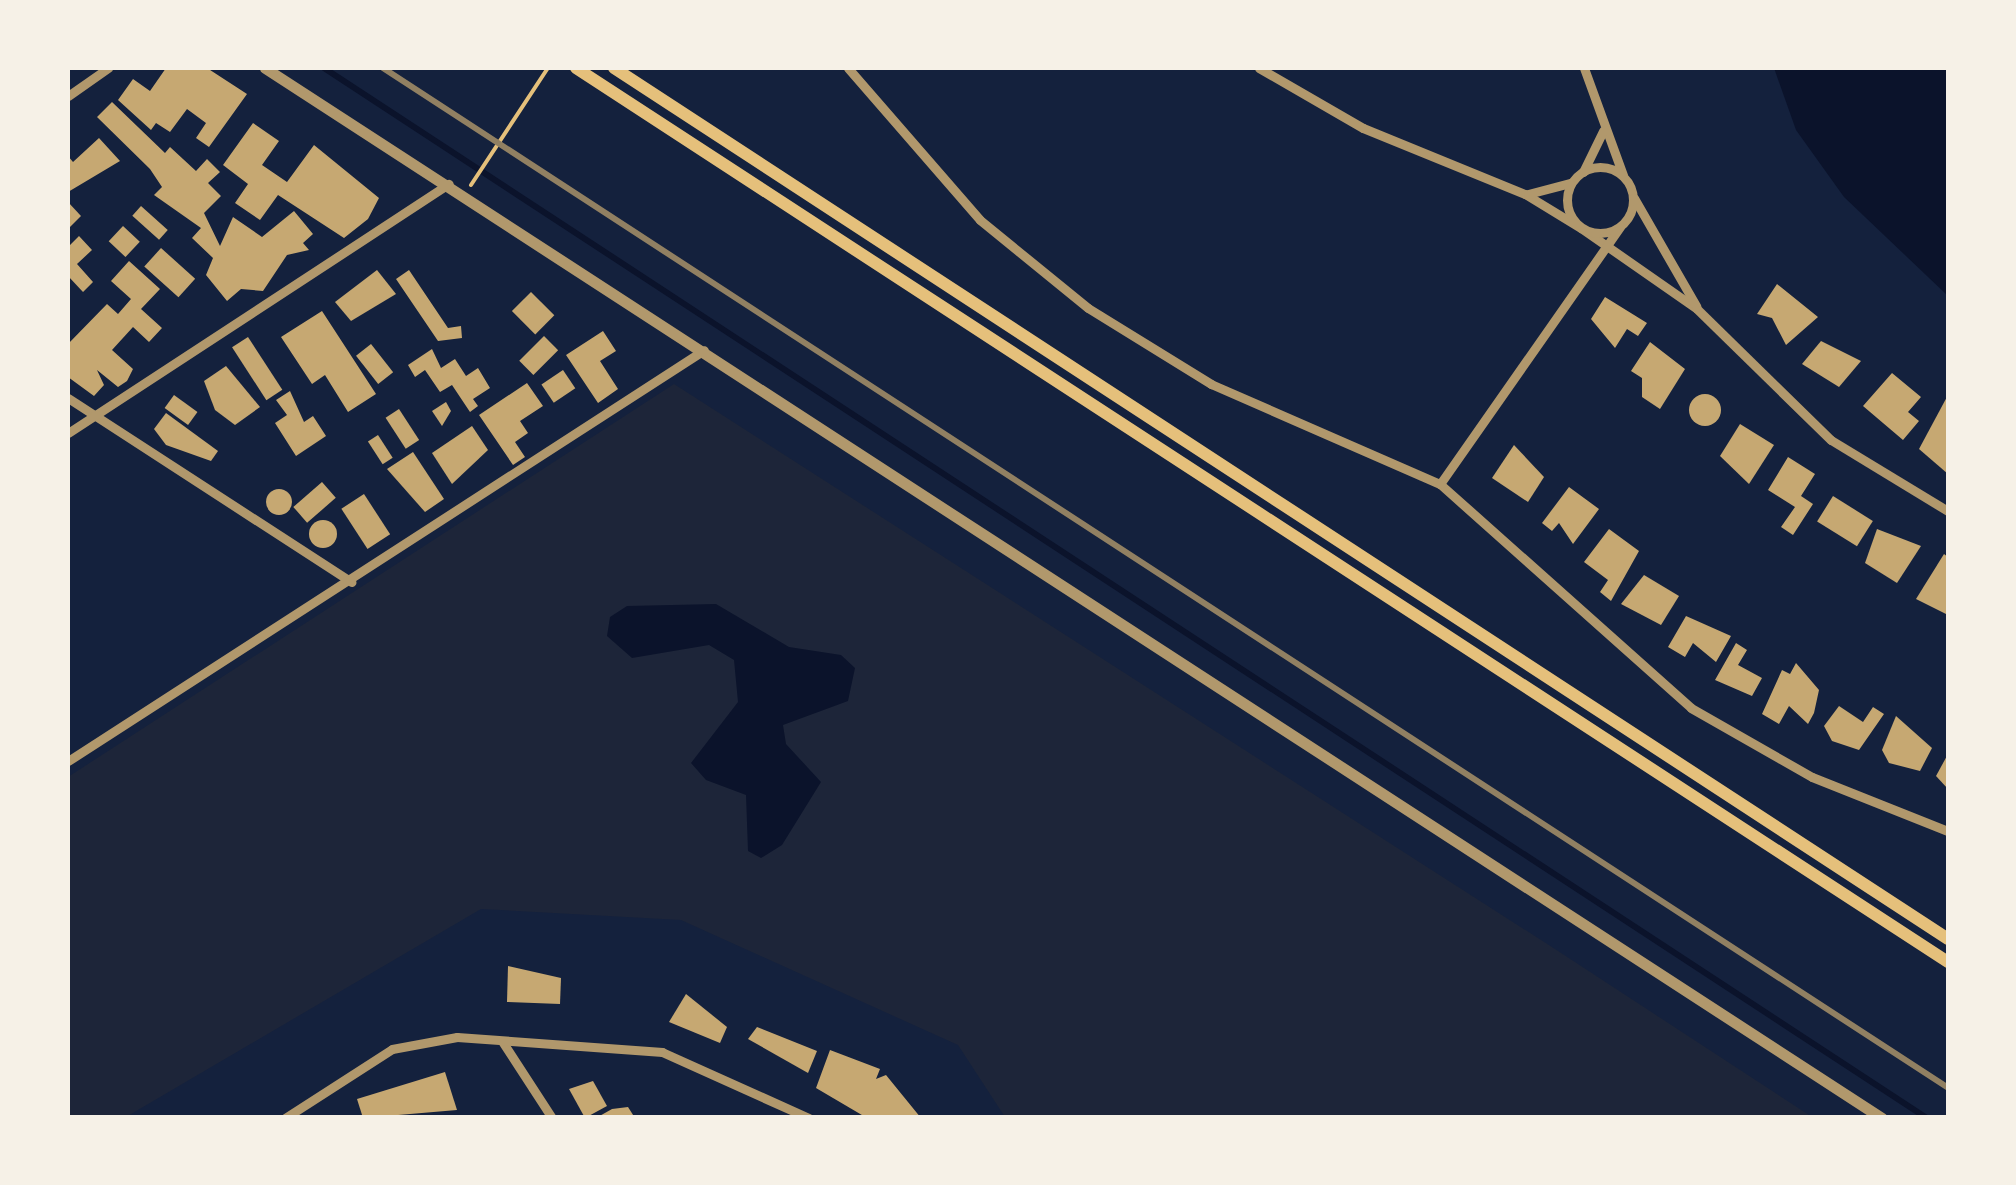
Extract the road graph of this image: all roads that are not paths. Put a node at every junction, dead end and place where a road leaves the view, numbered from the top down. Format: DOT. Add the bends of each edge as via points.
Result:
graph roads {
  1 [pos="108,68"];
  2 [pos="265,68"];
  3 [pos="576,68"];
  4 [pos="614,68"];
  5 [pos="848,68"];
  6 [pos="1259,68"];
  7 [pos="1584,68"];
  8 [pos="68,96"];
  9 [pos="1603,131"];
  10 [pos="1583,172"];
  11 [pos="1624,177"];
  12 [pos="1572,182"];
  13 [pos="449,184"];
  14 [pos="1525,194"];
  15 [pos="1633,195"];
  16 [pos="1620,227"];
  17 [pos="1581,228"];
  18 [pos="1601,245"];
  19 [pos="1697,309"];
  20 [pos="704,350"];
  21 [pos="68,398"];
  22 [pos="94,415"];
  23 [pos="68,433"];
  24 [pos="1440,484"];
  25 [pos="1948,511"];
  26 [pos="350,582"];
  27 [pos="68,761"];
  28 [pos="1948,831"];
  29 [pos="1948,939"];
  30 [pos="1948,962"];
  31 [pos="502,1040"];
  32 [pos="284,1118"];
  33 [pos="552,1118"];
  34 [pos="809,1118"];
  35 [pos="1882,1118"];
  1 -- 8 [label="street"];
  2 -- 13 [label="street"];
  3 -- 30 [label="main road"];
  4 -- 29 [label="main road"];
  5 -- 24 [label="street" via="980,220 1088,308 1211,384"];
  6 -- 14 [label="street" via="1362,128"];
  7 -- 9 [label="street"];
  9 -- 10 [label="street"];
  9 -- 11 [label="street"];
  10 -- 11 [label="street" via="1604,167"];
  10 -- 12 [label="street"];
  11 -- 15 [label="street"];
  12 -- 14 [label="street"];
  12 -- 17 [label="street" via="1568,211"];
  13 -- 20 [label="street"];
  13 -- 22 [label="street"];
  14 -- 17 [label="street"];
  15 -- 16 [label="street"];
  15 -- 19 [label="street"];
  16 -- 17 [label="street"];
  16 -- 18 [label="street"];
  17 -- 18 [label="street"];
  18 -- 19 [label="street"];
  18 -- 24 [label="street"];
  19 -- 25 [label="street" via="1831,440"];
  20 -- 26 [label="street"];
  20 -- 35 [label="street"];
  21 -- 22 [label="street"];
  22 -- 23 [label="street"];
  22 -- 26 [label="street"];
  24 -- 28 [label="street" via="1691,708 1812,776"];
  26 -- 27 [label="street"];
  31 -- 32 [label="street" via="424,1038 392,1049"];
  31 -- 33 [label="street"];
  31 -- 34 [label="street" via="662,1052"];
}
